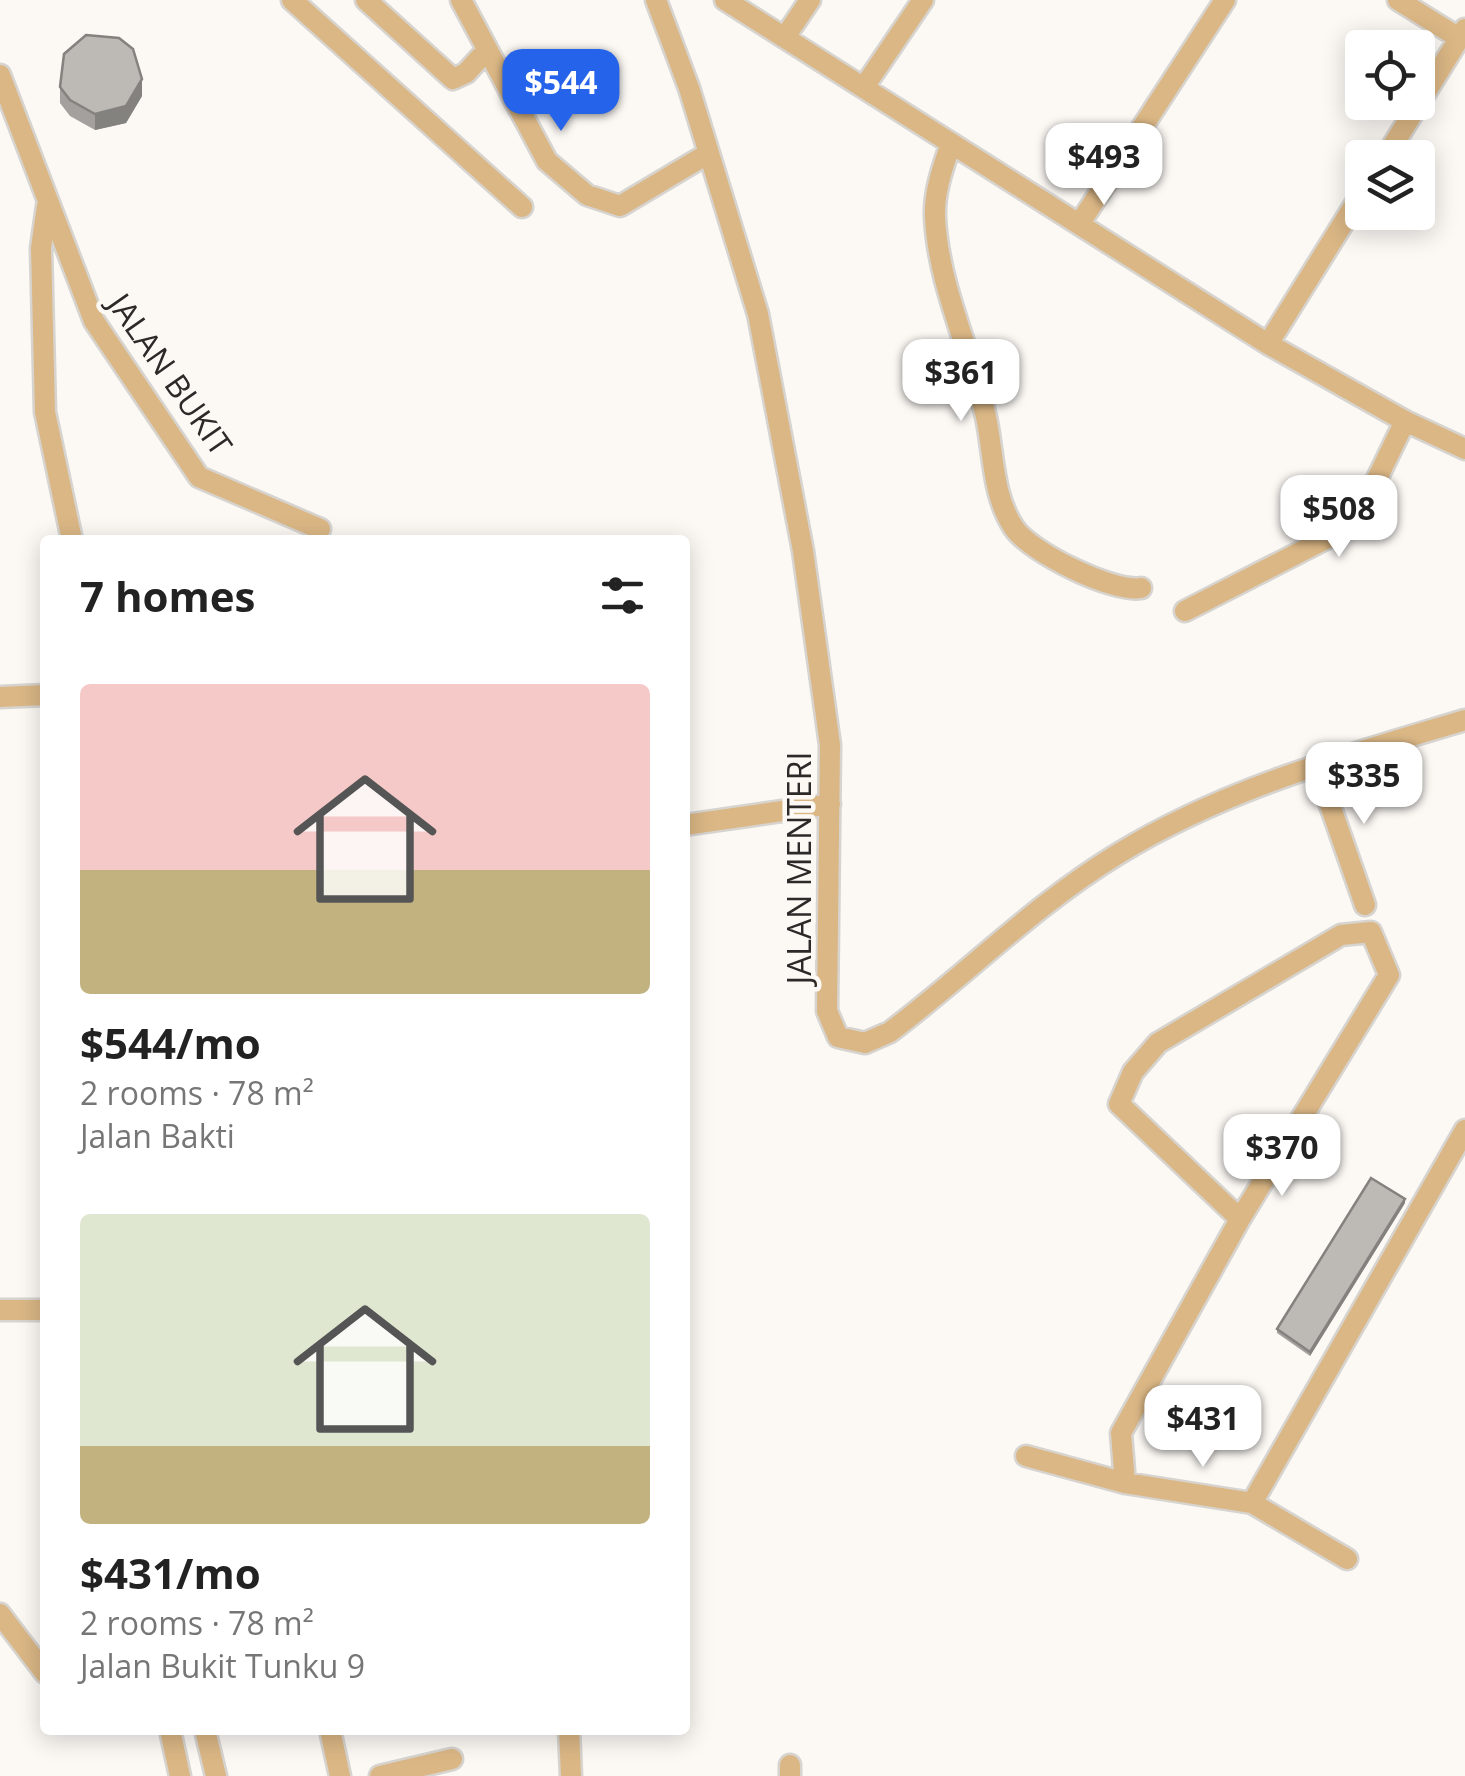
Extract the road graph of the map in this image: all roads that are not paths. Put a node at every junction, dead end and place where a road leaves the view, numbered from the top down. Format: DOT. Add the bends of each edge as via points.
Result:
graph roads {
  1 [pos="292,0"];
  2 [pos="366,0"];
  3 [pos="461,0"];
  4 [pos="656,0"];
  5 [pos="725,0"];
  6 [pos="810,0"];
  7 [pos="923,0"];
  8 [pos="1225,0"];
  9 [pos="1398,0"];
  10 [pos="1462,34"];
  11 [pos="784,38"];
  12 [pos="487,50"];
  13 [pos="0,75"];
  14 [pos="864,87"];
  15 [pos="1396,140"];
  16 [pos="950,142"];
  17 [pos="709,153"];
  18 [pos="48,199"];
  19 [pos="522,207"];
  20 [pos="1345,220"];
  21 [pos="1080,222"];
  22 [pos="1268,344"];
  23 [pos="1405,421"];
  24 [pos="1465,449"];
  25 [pos="320,529"];
  26 [pos="71,535"];
  27 [pos="1141,588"];
  28 [pos="1185,611"];
  29 [pos="40,695"];
  30 [pos="0,697"];
  31 [pos="1465,720"];
  32 [pos="1316,765"];
  33 [pos="830,804"];
  34 [pos="690,825"];
  35 [pos="1365,904"];
  36 [pos="1465,1130"];
  37 [pos="1240,1219"];
  38 [pos="0,1310"];
  39 [pos="40,1310"];
  40 [pos="1026,1456"];
  41 [pos="1124,1483"];
  42 [pos="1252,1502"];
  43 [pos="1347,1559"];
  44 [pos="0,1614"];
  45 [pos="40,1666"];
  46 [pos="171,1735"];
  47 [pos="207,1735"];
  48 [pos="331,1735"];
  49 [pos="569,1735"];
  50 [pos="452,1758"];
  51 [pos="180,1776"];
  52 [pos="216,1776"];
  53 [pos="340,1776"];
  54 [pos="380,1776"];
  55 [pos="571,1776"];
  1 -- 19 [label="street"];
  2 -- 12 [label="street" via="453,79"];
  3 -- 12 [label="street"];
  4 -- 17 [label="street, JALAN MENTERI"];
  5 -- 11 [label="street"];
  6 -- 11 [label="street"];
  7 -- 14 [label="street"];
  8 -- 21 [label="street"];
  9 -- 10 [label="street"];
  10 -- 15 [label="street"];
  11 -- 14 [label="street"];
  12 -- 17 [label="street" via="547,161 587,194 620,206"];
  13 -- 18 [label="street, JALAN BUKIT"];
  14 -- 16 [label="street"];
  16 -- 21 [label="street"];
  16 -- 27 [label="street" via="936,190 940,259 986,418 998,492 1015,530 1062,563 1124,591"];
  17 -- 33 [label="street, JALAN MENTERI" via="758,314 803,551 830,745"];
  18 -- 25 [label="street, JALAN BUKIT" via="94,321 199,477"];
  18 -- 26 [label="street" via="41,248 45,412"];
  20 -- 22 [label="street"];
  21 -- 22 [label="street"];
  22 -- 23 [label="street"];
  23 -- 24 [label="street"];
  23 -- 28 [label="street" via="1360,514 1345,529"];
  29 -- 30 [label="street"];
  31 -- 32 [label="street, JALAN MENTERI"];
  32 -- 33 [label="street, JALAN MENTERI" via="1252,785 1117,854 1017,924 902,1022 865,1042 838,1037 827,1012"];
  32 -- 35 [label="street"];
  33 -- 34 [label="street"];
  36 -- 42 [label="street"];
  37 -- 37 [label="street" via="1389,975 1371,932 1342,935 1158,1043 1133,1072 1118,1104"];
  37 -- 41 [label="street" via="1120,1433"];
  38 -- 39 [label="street"];
  40 -- 41 [label="street"];
  41 -- 42 [label="street"];
  42 -- 43 [label="street"];
  44 -- 45 [label="street"];
  46 -- 51 [label="street"];
  47 -- 52 [label="street"];
  48 -- 53 [label="street"];
  49 -- 55 [label="street"];
  50 -- 54 [label="street"];
}
